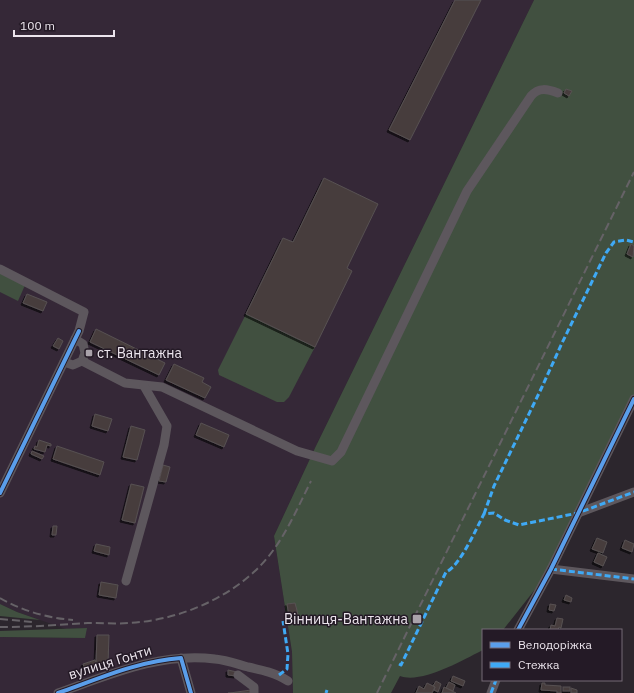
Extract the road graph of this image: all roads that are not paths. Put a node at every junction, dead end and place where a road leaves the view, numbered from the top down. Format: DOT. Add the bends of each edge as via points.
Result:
graph roads {
  1 [pos="558,93"];
  2 [pos="0,269"];
  3 [pos="77,335"];
  4 [pos="82,361"];
  5 [pos="64,362"];
  6 [pos="144,386"];
  7 [pos="634,399"];
  8 [pos="634,492"];
  9 [pos="0,494"];
  10 [pos="578,513"];
  11 [pos="551,569"];
  12 [pos="634,579"];
  13 [pos="126,581"];
  14 [pos="519,629"];
  15 [pos="181,658"];
  16 [pos="238,675"];
  17 [pos="288,681"];
  18 [pos="496,681"];
  19 [pos="58,693"];
  20 [pos="191,693"];
  21 [pos="254,693"];
  22 [pos="491,693"];
  1 -- 6 [label="street" via="542,89 531,96 467,191 341,452 332,461 297,451 162,387"];
  2 -- 3 [label="street" via="84,312"];
  3 -- 4 [label="street" via="86,353"];
  3 -- 5 [label="street"];
  4 -- 5 [label="street" via="73,365"];
  4 -- 6 [label="street" via="125,383"];
  5 -- 9 [label="street"];
  6 -- 13 [label="street" via="167,426"];
  7 -- 10 [label="street"];
  8 -- 10 [label="street"];
  10 -- 11 [label="street"];
  11 -- 12 [label="street"];
  11 -- 14 [label="street"];
  15 -- 17 [label="street, вулиця Гонти" via="225,661 279,675"];
  15 -- 19 [label="street, вулиця Гонти" via="136,665"];
  15 -- 20 [label="street"];
  16 -- 21 [label="street" via="254,687"];
  18 -- 22 [label="street"];
}
